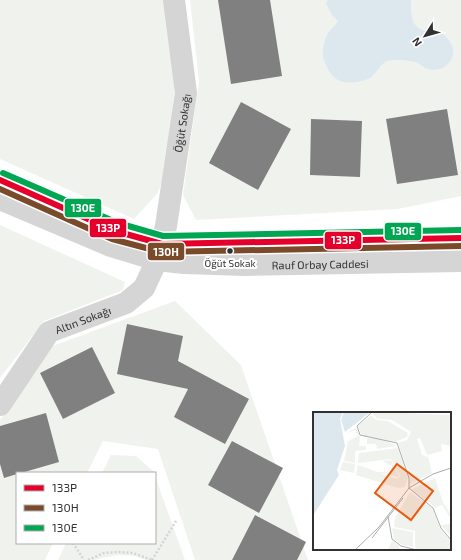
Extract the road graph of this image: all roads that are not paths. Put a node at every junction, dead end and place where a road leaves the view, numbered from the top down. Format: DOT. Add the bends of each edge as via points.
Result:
graph roads {
  1 [pos="174,0"];
  2 [pos="0,180"];
  3 [pos="0,199"];
  4 [pos="461,238"];
  5 [pos="159,252"];
  6 [pos="461,261"];
  7 [pos="0,405"];
  1 -- 5 [label="street, Öğüt Sokağı" via="186,92 166,226"];
  2 -- 5 [label="street, Rauf Orbay Caddesi"];
  3 -- 5 [label="street, Rauf Orbay Caddesi" via="111,246"];
  4 -- 5 [label="street, Rauf Orbay Caddesi"];
  5 -- 6 [label="street, Rauf Orbay Caddesi" via="184,264"];
  5 -- 7 [label="street, Altın Sokağı" via="144,288 126,303 49,332"];
}
